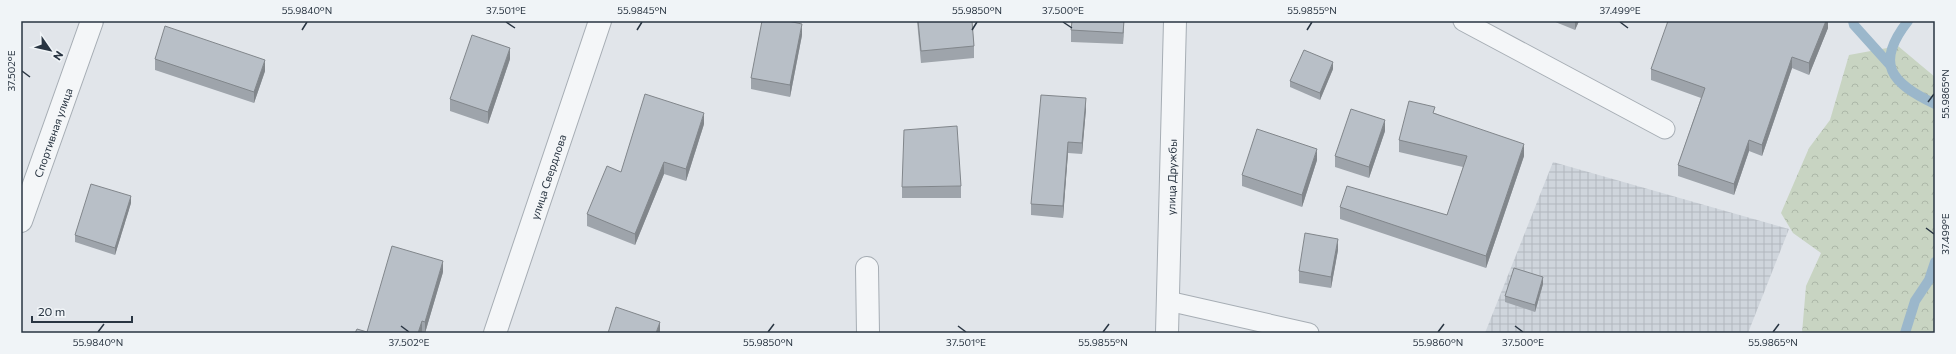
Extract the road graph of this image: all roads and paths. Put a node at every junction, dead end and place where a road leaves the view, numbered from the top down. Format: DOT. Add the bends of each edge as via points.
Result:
graph roads {
  1 [pos="92,21"];
  2 [pos="600,21"];
  3 [pos="1175,21"];
  4 [pos="1463,21"];
  5 [pos="1665,130"];
  6 [pos="21,221"];
  7 [pos="867,268"];
  8 [pos="1168,301"];
  9 [pos="495,333"];
  10 [pos="868,333"];
  11 [pos="1167,333"];
  12 [pos="1309,333"];
  1 -- 6 [label="street, Спортивная улица"];
  2 -- 9 [label="street, улица Свердлова"];
  3 -- 8 [label="street, улица Дружбы"];
  4 -- 5 [label="lane"];
  7 -- 10 [label="street"];
  8 -- 11 [label="street, улица Дружбы"];
  8 -- 12 [label="lane"];
}
